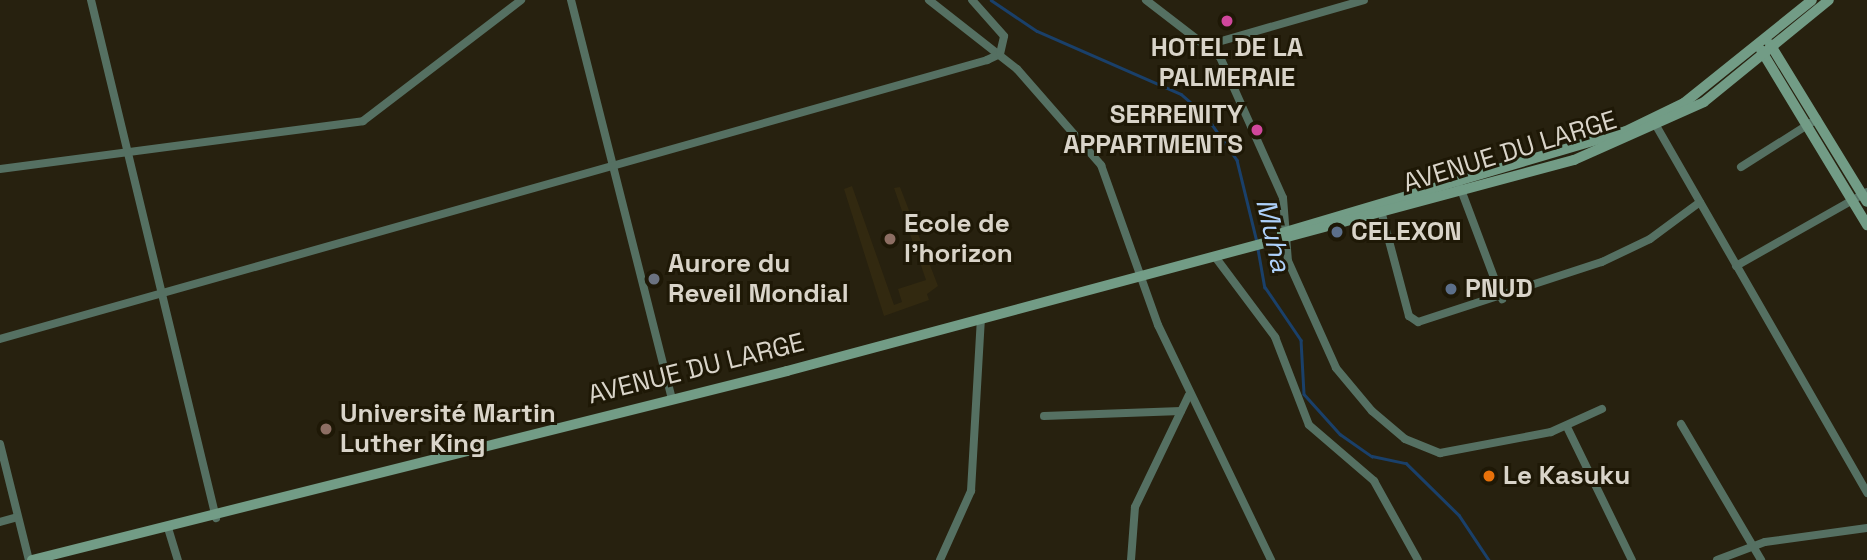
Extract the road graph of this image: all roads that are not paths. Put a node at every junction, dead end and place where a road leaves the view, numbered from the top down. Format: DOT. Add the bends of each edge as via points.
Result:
graph roads {
  1 [pos="91,0"];
  2 [pos="521,0"];
  3 [pos="571,0"];
  4 [pos="929,0"];
  5 [pos="972,0"];
  6 [pos="1146,0"];
  7 [pos="1364,0"];
  8 [pos="1812,0"];
  9 [pos="1829,0"];
  10 [pos="1210,44"];
  11 [pos="1766,48"];
  12 [pos="1000,54"];
  13 [pos="1813,122"];
  14 [pos="1655,123"];
  15 [pos="128,155"];
  16 [pos="614,165"];
  17 [pos="1741,167"];
  18 [pos="0,169"];
  19 [pos="1461,189"];
  20 [pos="1862,197"];
  21 [pos="1700,202"];
  22 [pos="1381,211"];
  23 [pos="1867,225"];
  24 [pos="1286,236"];
  25 [pos="1245,247"];
  26 [pos="1216,258"];
  27 [pos="1736,267"];
  28 [pos="1166,269"];
  29 [pos="1141,277"];
  30 [pos="163,293"];
  31 [pos="1502,299"];
  32 [pos="981,318"];
  33 [pos="0,339"];
  34 [pos="1189,395"];
  35 [pos="672,398"];
  36 [pos="1602,409"];
  37 [pos="1181,411"];
  38 [pos="1044,416"];
  39 [pos="1681,424"];
  40 [pos="1567,427"];
  41 [pos="0,444"];
  42 [pos="1867,493"];
  43 [pos="18,517"];
  44 [pos="216,518"];
  45 [pos="0,522"];
  46 [pos="168,528"];
  47 [pos="1867,528"];
  48 [pos="1752,545"];
  49 [pos="31,560"];
  50 [pos="178,560"];
  51 [pos="940,560"];
  52 [pos="1131,560"];
  53 [pos="1271,560"];
  54 [pos="1418,560"];
  55 [pos="1632,560"];
  56 [pos="1717,560"];
  57 [pos="1761,560"];
  1 -- 15 [label="street"];
  2 -- 15 [label="street" via="363,121"];
  3 -- 16 [label="street"];
  4 -- 12 [label="street"];
  5 -- 12 [label="street" via="1002,31"];
  6 -- 10 [label="street"];
  7 -- 10 [label="street"];
  8 -- 11 [label="main road, AVENUE DU LARGE"];
  9 -- 11 [label="main road, AVENUE DU LARGE"];
  10 -- 24 [label="street" via="1283,198"];
  11 -- 13 [label="main road"];
  11 -- 14 [label="main road, AVENUE DU LARGE"];
  12 -- 16 [label="street"];
  12 -- 29 [label="street" via="1101,165"];
  13 -- 17 [label="street"];
  13 -- 20 [label="main road"];
  14 -- 19 [label="main road, AVENUE DU LARGE" via="1585,157"];
  14 -- 21 [label="street"];
  15 -- 18 [label="street"];
  15 -- 30 [label="street"];
  16 -- 30 [label="street"];
  16 -- 35 [label="street"];
  19 -- 22 [label="main road, AVENUE DU LARGE"];
  19 -- 31 [label="street"];
  20 -- 23 [label="main road"];
  20 -- 27 [label="street"];
  21 -- 27 [label="street"];
  21 -- 31 [label="street" via="1639,245"];
  22 -- 24 [label="main road, AVENUE DU LARGE"];
  22 -- 31 [label="street" via="1413,321"];
  24 -- 25 [label="main road, AVENUE DU LARGE"];
  24 -- 40 [label="street" via="1336,368 1405,439 1423,449 1458,452"];
  25 -- 26 [label="main road, AVENUE DU LARGE"];
  25 -- 28 [label="main road, AVENUE DU LARGE"];
  26 -- 28 [label="main road, AVENUE DU LARGE"];
  26 -- 54 [label="street" via="1275,337 1309,425 1374,481"];
  27 -- 42 [label="street"];
  28 -- 29 [label="main road, AVENUE DU LARGE"];
  29 -- 32 [label="main road, AVENUE DU LARGE"];
  29 -- 34 [label="street"];
  30 -- 33 [label="street"];
  30 -- 44 [label="street"];
  32 -- 35 [label="main road, AVENUE DU LARGE"];
  32 -- 51 [label="street" via="971,491"];
  34 -- 37 [label="street"];
  34 -- 53 [label="street"];
  35 -- 44 [label="main road, AVENUE DU LARGE"];
  36 -- 40 [label="street"];
  37 -- 38 [label="street"];
  37 -- 52 [label="street" via="1135,508"];
  39 -- 48 [label="street"];
  40 -- 55 [label="street"];
  41 -- 43 [label="street"];
  43 -- 45 [label="street"];
  43 -- 49 [label="street"];
  44 -- 46 [label="main road, AVENUE DU LARGE"];
  46 -- 49 [label="main road, AVENUE DU LARGE"];
  46 -- 50 [label="street"];
  47 -- 48 [label="street"];
  48 -- 56 [label="street"];
  48 -- 57 [label="street"];
}
